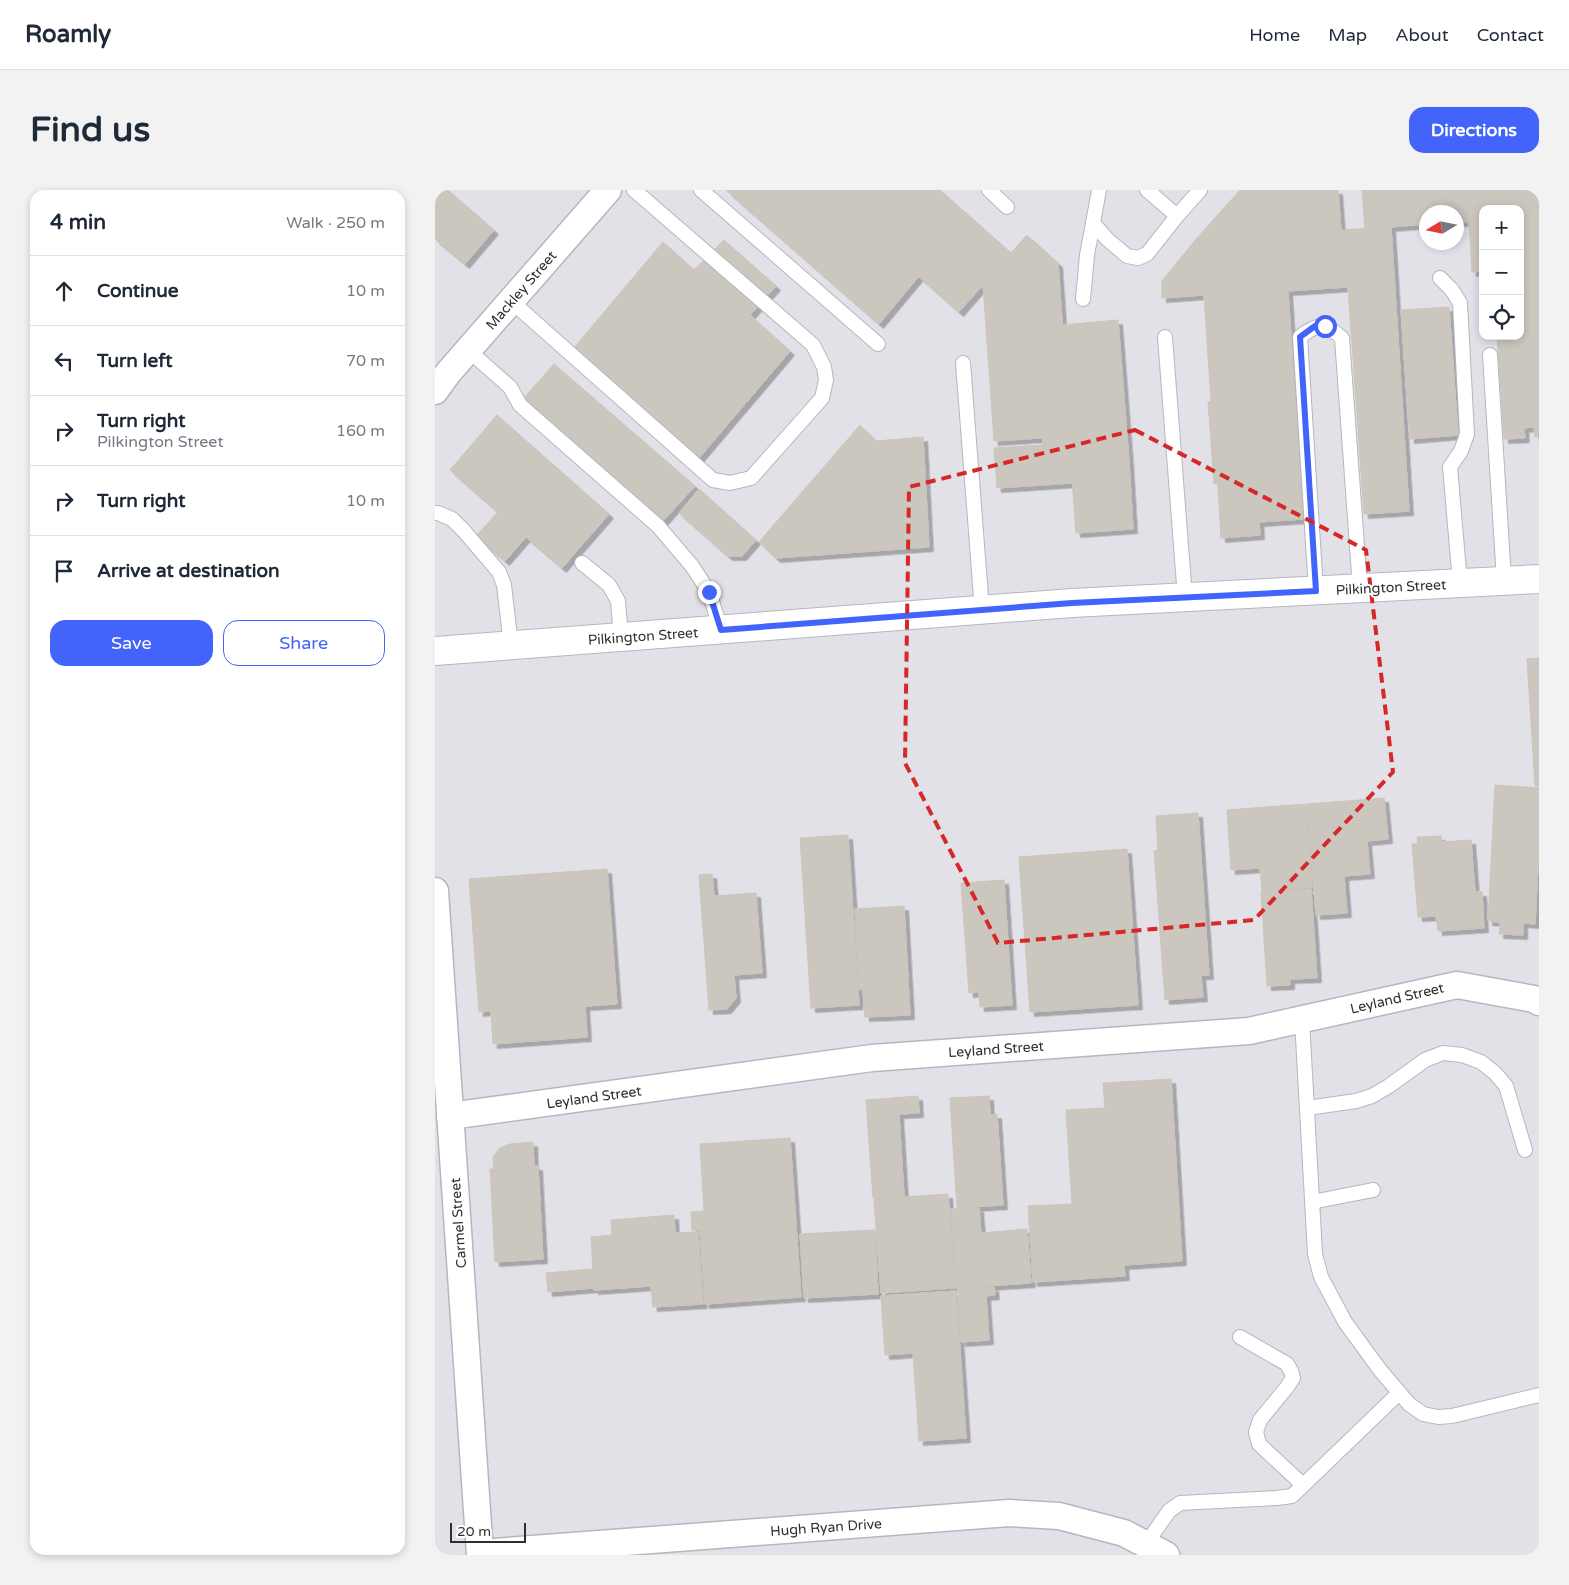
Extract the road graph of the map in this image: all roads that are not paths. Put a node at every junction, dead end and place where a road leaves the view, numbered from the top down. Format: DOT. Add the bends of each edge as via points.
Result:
graph roads {
  1 [pos="608,190"];
  2 [pos="634,190"];
  3 [pos="701,190"];
  4 [pos="989,190"];
  5 [pos="1099,190"];
  6 [pos="1147,190"];
  7 [pos="1200,190"];
  8 [pos="1007,207"];
  9 [pos="1177,216"];
  10 [pos="1093,223"];
  11 [pos="1440,278"];
  12 [pos="1083,299"];
  13 [pos="511,301"];
  14 [pos="1165,337"];
  15 [pos="878,344"];
  16 [pos="468,350"];
  17 [pos="1490,355"];
  18 [pos="963,363"];
  19 [pos="435,391"];
  20 [pos="435,513"];
  21 [pos="582,564"];
  22 [pos="1539,579"];
  23 [pos="1504,580"];
  24 [pos="1460,583"];
  25 [pos="1360,588"];
  26 [pos="1316,591"];
  27 [pos="1185,598"];
  28 [pos="981,610"];
  29 [pos="721,630"];
  30 [pos="621,637"];
  31 [pos="511,645"];
  32 [pos="435,651"];
  33 [pos="435,891"];
  34 [pos="1539,1002"];
  35 [pos="1302,1020"];
  36 [pos="1307,1108"];
  37 [pos="450,1116"];
  38 [pos="1525,1150"];
  39 [pos="1373,1190"];
  40 [pos="1312,1202"];
  41 [pos="1240,1337"];
  42 [pos="1399,1393"];
  43 [pos="1539,1395"];
  44 [pos="1303,1485"];
  45 [pos="1156,1550"];
  46 [pos="480,1554"];
  1 -- 13 [label="street, Mackley Street"];
  2 -- 13 [label="lane" via="813,345 824,366 826,380 822,398 751,478 730,483 713,480"];
  3 -- 15 [label="lane"];
  4 -- 8 [label="lane"];
  5 -- 10 [label="lane"];
  6 -- 9 [label="lane"];
  7 -- 9 [label="lane"];
  9 -- 10 [label="lane" via="1147,254 1138,258 1127,256"];
  10 -- 12 [label="lane"];
  11 -- 24 [label="lane" via="1461,303 1467,434 1461,451 1450,466"];
  13 -- 16 [label="street, Mackley Street"];
  14 -- 27 [label="lane"];
  16 -- 19 [label="street, Mackley Street"];
  16 -- 29 [label="lane" via="510,387 520,405 658,526 709,592"];
  17 -- 23 [label="lane"];
  18 -- 28 [label="lane"];
  20 -- 31 [label="lane" via="452,519 499,572 504,585"];
  21 -- 30 [label="lane" via="609,585 618,601"];
  22 -- 23 [label="street, Pilkington Street"];
  23 -- 24 [label="street, Pilkington Street"];
  24 -- 25 [label="street, Pilkington Street"];
  25 -- 26 [label="street, Pilkington Street"];
  25 -- 26 [label="lane" via="1343,338 1325,326 1315,326 1300,337"];
  26 -- 27 [label="street, Pilkington Street"];
  27 -- 28 [label="street, Pilkington Street"];
  28 -- 29 [label="street, Pilkington Street"];
  29 -- 30 [label="street, Pilkington Street"];
  30 -- 31 [label="street, Pilkington Street"];
  31 -- 32 [label="street, Pilkington Street"];
  33 -- 37 [label="street, Carmel Street"];
  34 -- 35 [label="street, Leyland Street" via="1457,985"];
  35 -- 36 [label="lane"];
  35 -- 37 [label="street, Leyland Street" via="1249,1031 872,1058"];
  36 -- 38 [label="lane" via="1371,1096 1425,1060 1443,1053 1462,1055 1481,1062 1506,1086"];
  36 -- 40 [label="lane"];
  37 -- 46 [label="street, Carmel Street"];
  39 -- 40 [label="lane"];
  40 -- 42 [label="lane" via="1315,1254 1321,1277 1345,1322"];
  41 -- 44 [label="lane" via="1287,1364 1291,1371 1293,1378 1259,1420 1256,1432 1259,1444"];
  42 -- 43 [label="lane" via="1423,1414 1438,1417"];
  42 -- 44 [label="lane"];
  44 -- 45 [label="lane" via="1292,1496 1180,1503 1169,1511"];
  45 -- 46 [label="street, Hugh Ryan Drive" via="1124,1533 1059,1516 1009,1513"];
}
